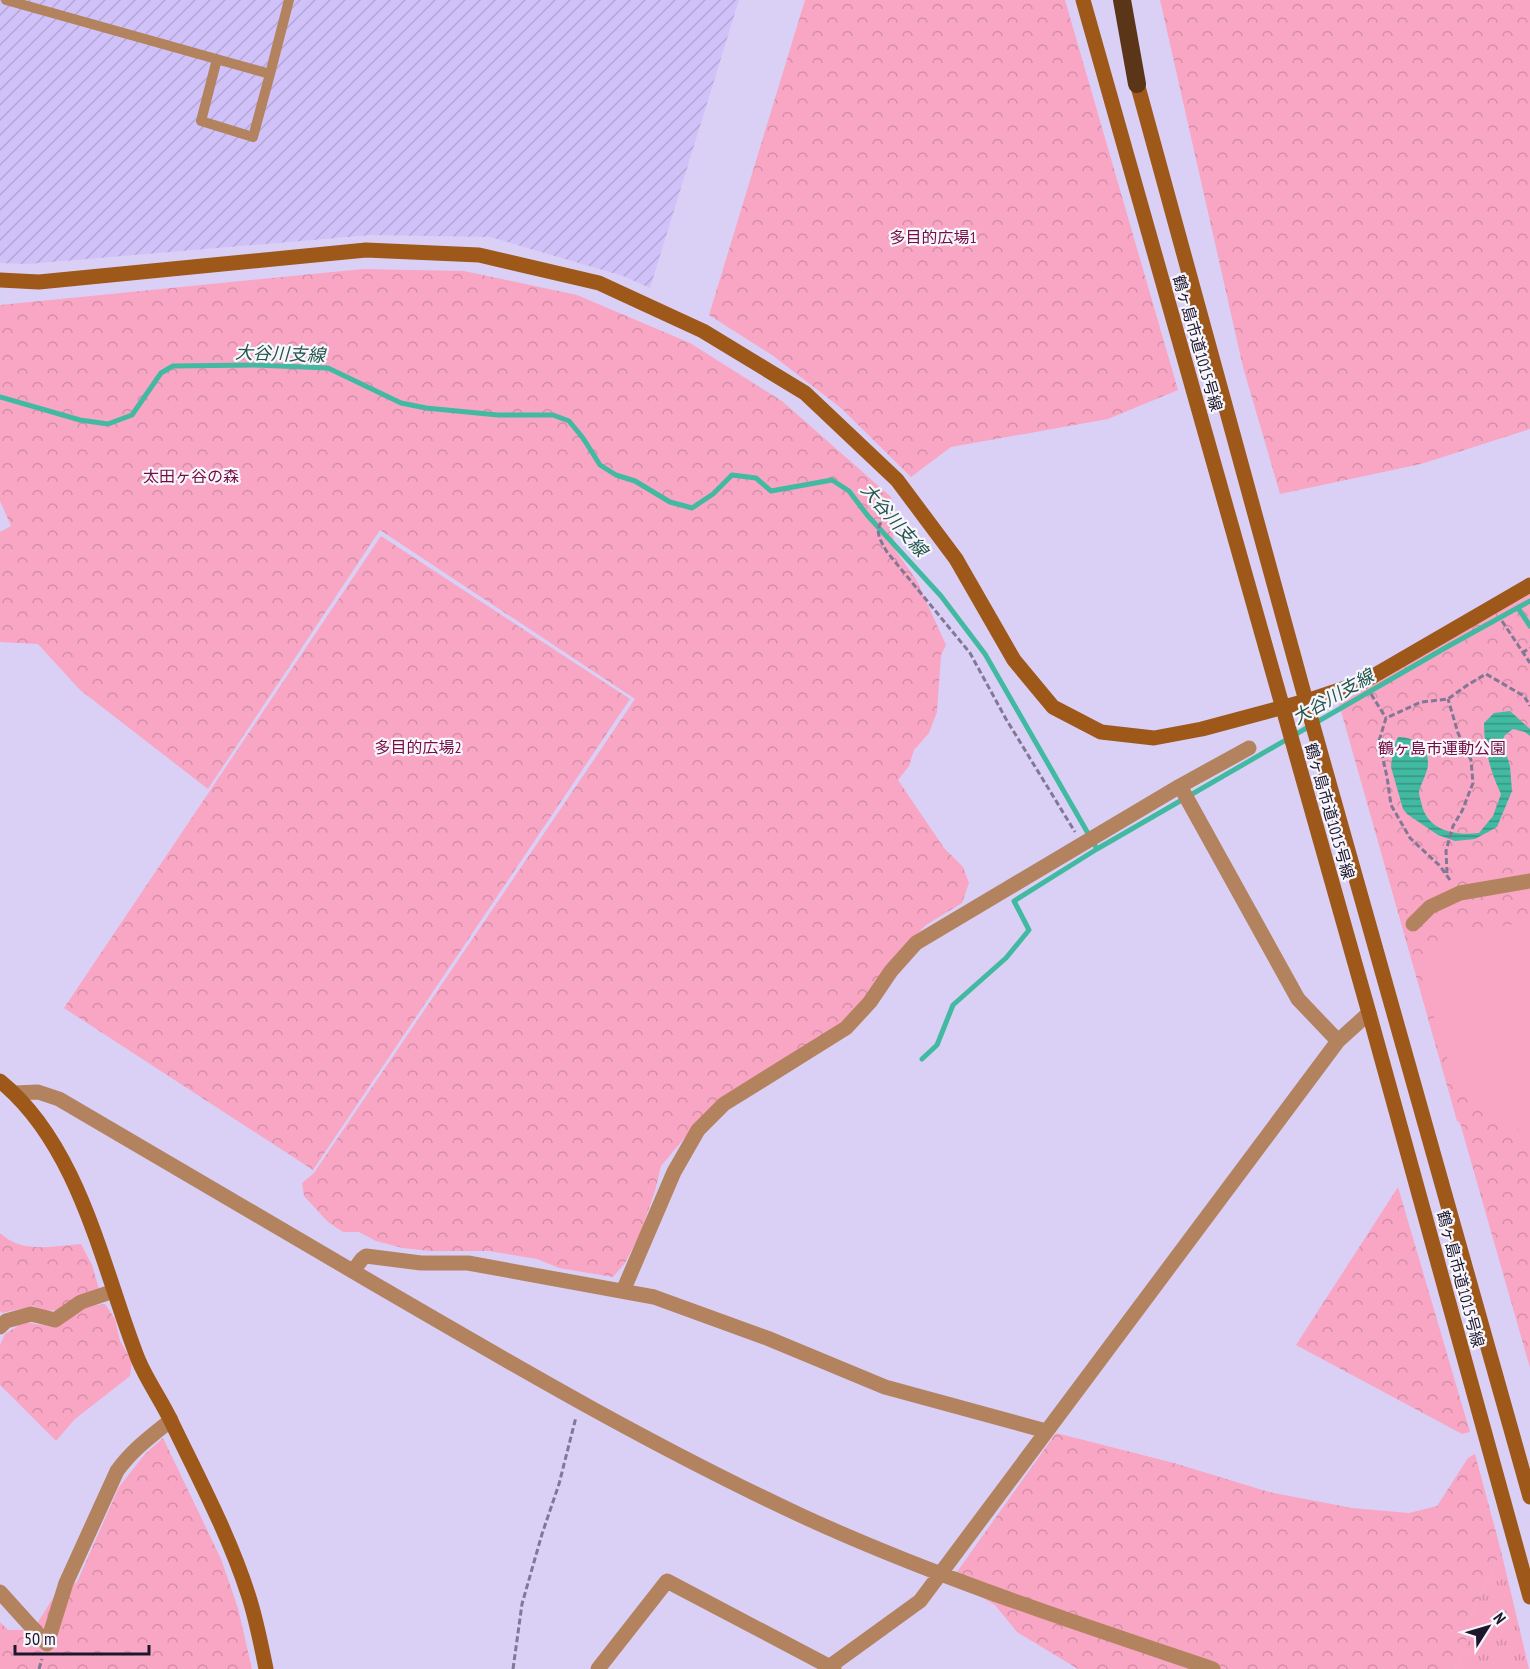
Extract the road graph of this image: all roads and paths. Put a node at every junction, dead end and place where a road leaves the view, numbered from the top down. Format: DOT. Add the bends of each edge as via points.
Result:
graph roads {
  1 [pos="6,0"];
  2 [pos="289,0"];
  3 [pos="1083,0"];
  4 [pos="1115,0"];
  5 [pos="1122,0"];
  6 [pos="217,59"];
  7 [pos="270,74"];
  8 [pos="1137,84"];
  9 [pos="0,280"];
  10 [pos="893,508"];
  11 [pos="1530,585"];
  12 [pos="1494,606"];
  13 [pos="1530,648"];
  14 [pos="1522,653"];
  15 [pos="1530,663"];
  16 [pos="1363,682"];
  17 [pos="1448,699"];
  18 [pos="1306,701"];
  19 [pos="1530,706"];
  20 [pos="1281,707"];
  21 [pos="1386,718"];
  22 [pos="1249,748"];
  23 [pos="1180,786"];
  24 [pos="1082,844"];
  25 [pos="1447,875"];
  26 [pos="1530,880"];
  27 [pos="1460,893"];
  28 [pos="1413,924"];
  29 [pos="1369,1013"];
  30 [pos="1338,1041"];
  31 [pos="0,1081"];
  32 [pos="15,1093"];
  33 [pos="353,1271"];
  34 [pos="114,1291"];
  35 [pos="623,1291"];
  36 [pos="0,1327"];
  37 [pos="580,1403"];
  38 [pos="171,1420"];
  39 [pos="1046,1431"];
  40 [pos="1530,1497"];
  41 [pos="940,1574"];
  42 [pos="0,1592"];
  43 [pos="1530,1597"];
  44 [pos="830,1668"];
  45 [pos="266,1669"];
  46 [pos="513,1669"];
  47 [pos="598,1669"];
  48 [pos="1213,1669"];
  1 -- 6 [label="lane"];
  2 -- 7 [label="lane"];
  3 -- 20 [label="street, 鶴ヶ島市道1015号線"];
  4 -- 8 [label="street, 鶴ヶ島市道1015号線"];
  5 -- 8 [label="highway"];
  6 -- 7 [label="lane"];
  6 -- 7 [label="lane" via="201,121 253,137"];
  8 -- 18 [label="street, 鶴ヶ島市道1015号線"];
  9 -- 20 [label="street" via="39,282 366,250 479,255 599,283 703,331 805,393 897,480 956,559 1014,660 1053,707 1101,732 1154,738"];
  10 -- 24 [label="path" via="877,528 887,552 970,653"];
  11 -- 12 [label="street"];
  12 -- 14 [label="path"];
  12 -- 16 [label="street"];
  13 -- 14 [label="path"];
  14 -- 15 [label="path"];
  16 -- 18 [label="street"];
  16 -- 21 [label="path"];
  17 -- 19 [label="path" via="1486,674 1524,696"];
  17 -- 21 [label="path" via="1421,702"];
  17 -- 25 [label="path" via="1471,760 1473,783 1453,826 1446,851"];
  18 -- 20 [label="street"];
  18 -- 40 [label="street, 鶴ヶ島市道1015号線"];
  20 -- 29 [label="street, 鶴ヶ島市道1015号線"];
  21 -- 25 [label="path" via="1379,741 1391,805 1410,838"];
  22 -- 23 [label="street"];
  23 -- 24 [label="street"];
  23 -- 30 [label="street" via="1298,999"];
  24 -- 35 [label="street" via="916,943 846,1028 724,1104 698,1130 674,1172"];
  25 -- 27 [label="path"];
  26 -- 27 [label="street"];
  27 -- 28 [label="street" via="1430,907"];
  29 -- 30 [label="street"];
  29 -- 43 [label="street, 鶴ヶ島市道1015号線"];
  30 -- 39 [label="street"];
  31 -- 32 [label="street"];
  32 -- 33 [label="street" via="38,1092 58,1099"];
  32 -- 34 [label="street" via="54,1145 78,1194"];
  33 -- 35 [label="street" via="366,1256 421,1263 468,1263"];
  33 -- 37 [label="street"];
  34 -- 36 [label="street" via="81,1302 55,1320 31,1314 6,1321"];
  34 -- 38 [label="street" via="139,1361"];
  35 -- 39 [label="street" via="654,1297 767,1338 885,1387"];
  37 -- 41 [label="street" via="793,1511"];
  37 -- 46 [label="path" via="522,1604"];
  38 -- 42 [label="street" via="127,1456 117,1471 66,1583 47,1644"];
  38 -- 45 [label="street" via="235,1557 249,1594"];
  39 -- 41 [label="street"];
  41 -- 44 [label="street" via="920,1601"];
  41 -- 48 [label="street"];
  44 -- 47 [label="street" via="667,1581"];
}
